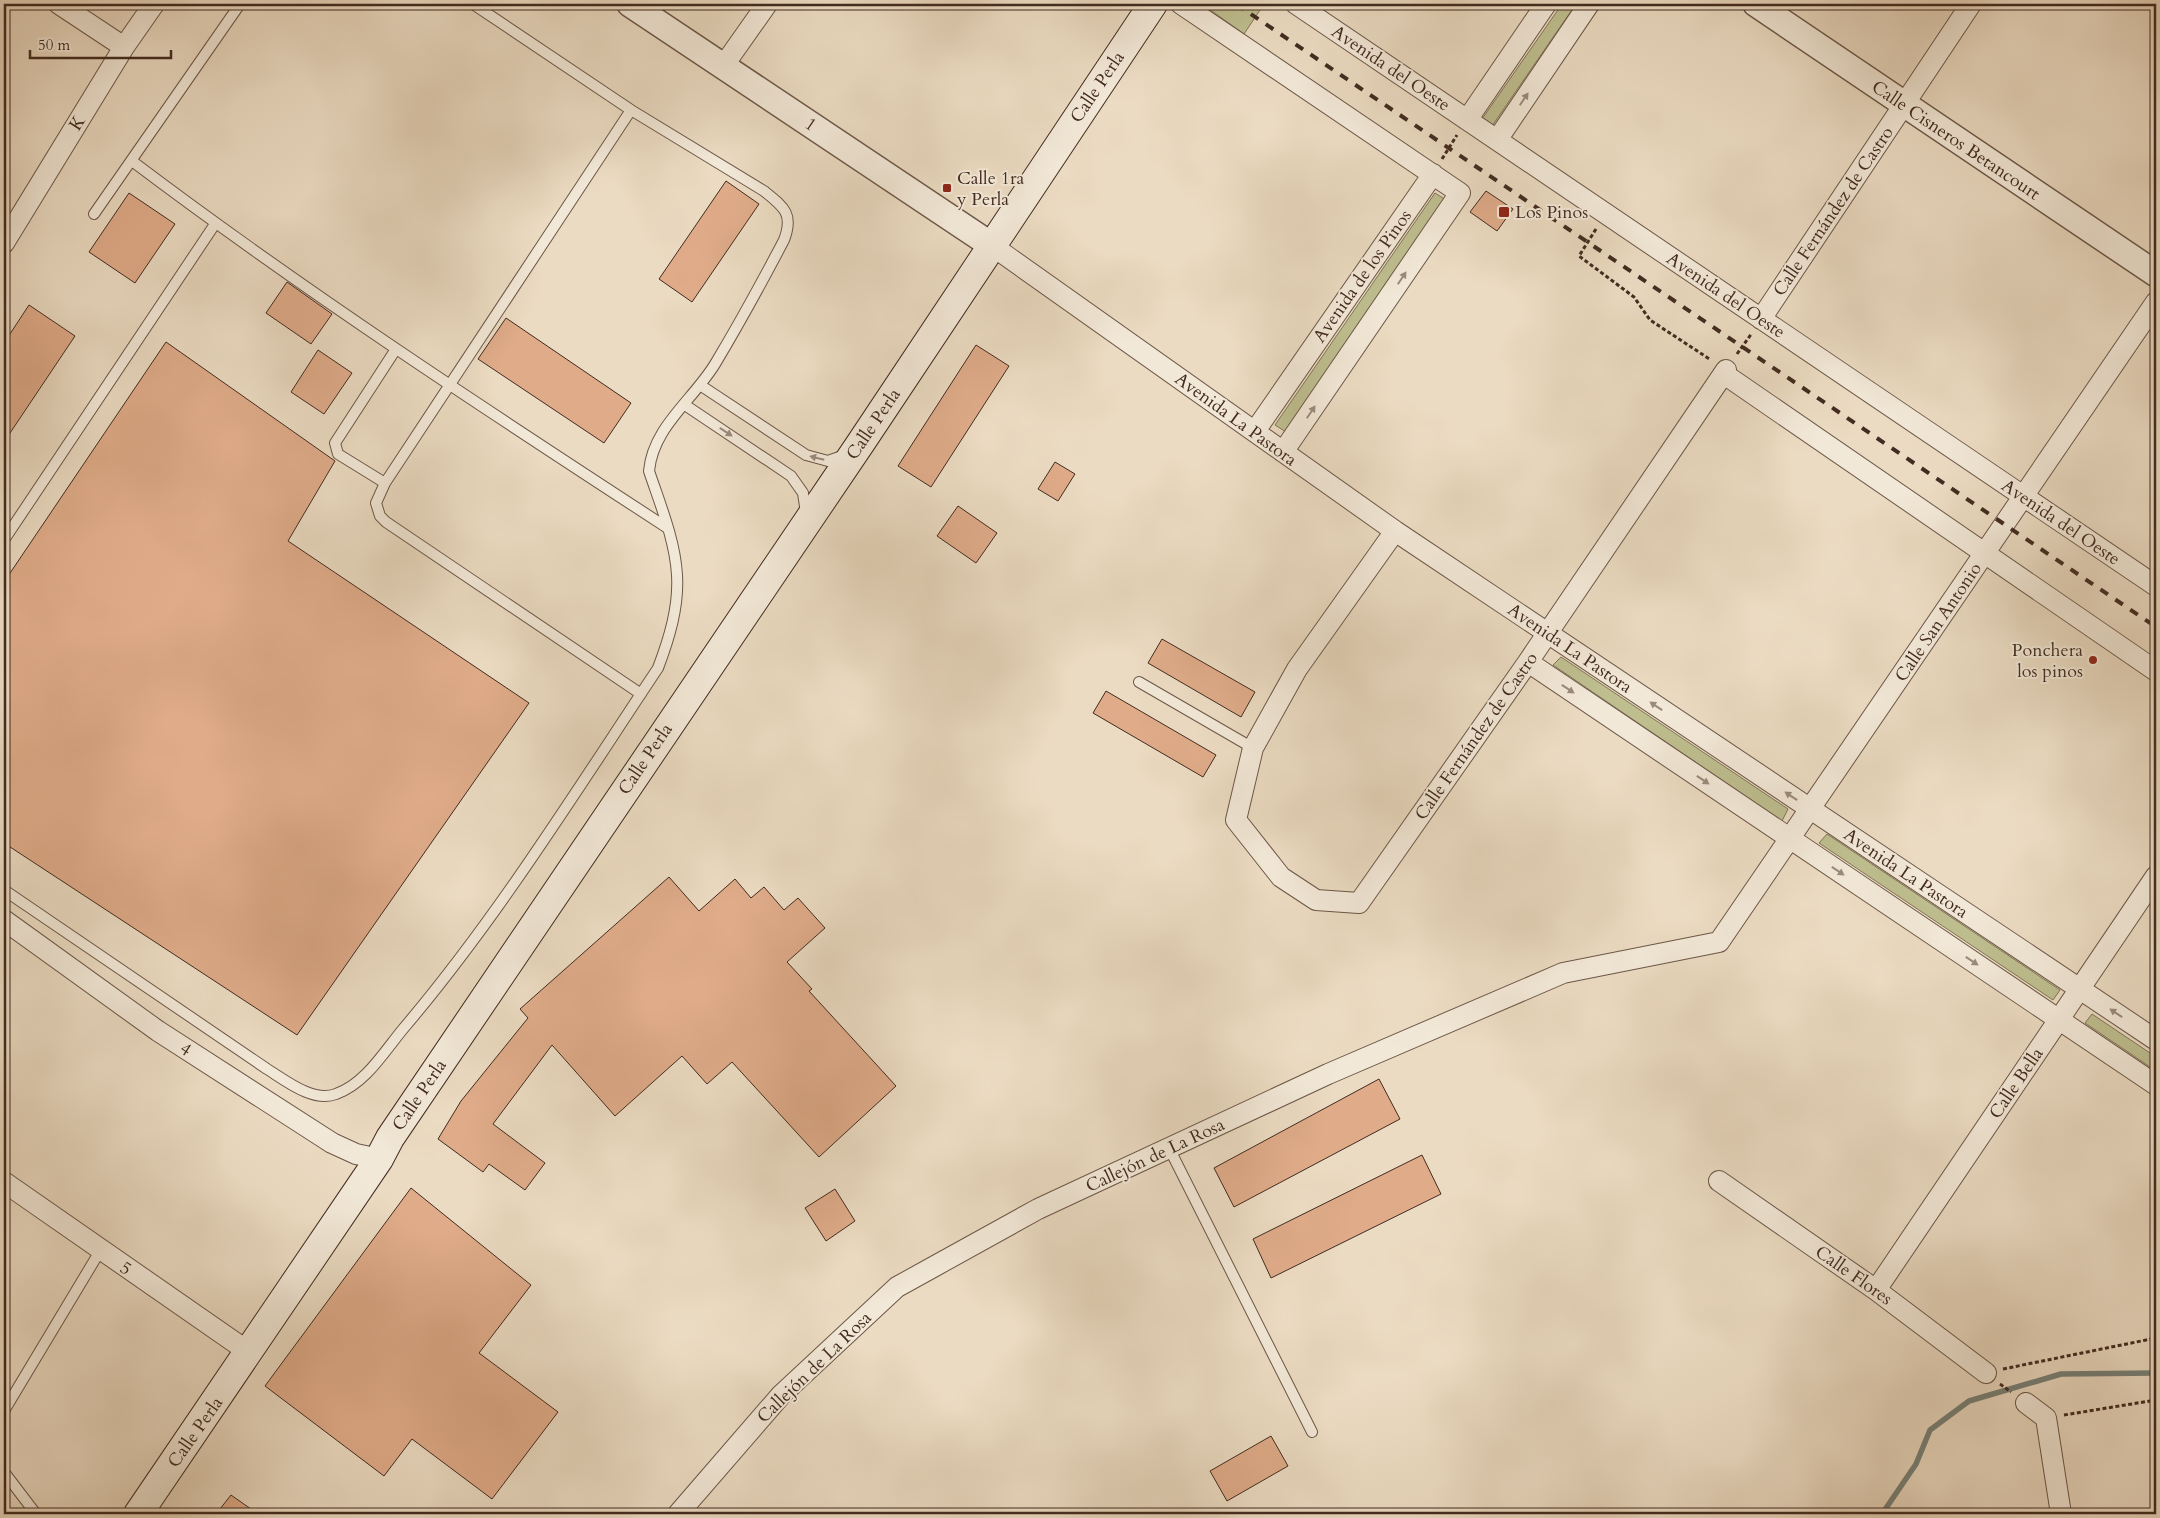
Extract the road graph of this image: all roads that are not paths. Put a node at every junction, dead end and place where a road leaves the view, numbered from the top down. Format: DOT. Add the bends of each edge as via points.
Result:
graph roads {
  1 [pos="59,4"];
  2 [pos="154,4"];
  3 [pos="240,4"];
  4 [pos="473,4"];
  5 [pos="630,4"];
  6 [pos="767,4"];
  7 [pos="1153,4"];
  8 [pos="1181,4"];
  9 [pos="1296,4"];
  10 [pos="1546,4"];
  11 [pos="1589,4"];
  12 [pos="1756,4"];
  13 [pos="1971,4"];
  14 [pos="124,47"];
  15 [pos="724,65"];
  16 [pos="1904,105"];
  17 [pos="631,110"];
  18 [pos="1467,120"];
  19 [pos="1497,140"];
  20 [pos="132,161"];
  21 [pos="1432,174"];
  22 [pos="94,214"];
  23 [pos="215,224"];
  24 [pos="4,243"];
  25 [pos="991,245"];
  26 [pos="2156,274"];
  27 [pos="2156,302"];
  28 [pos="1761,319"];
  29 [pos="396,349"];
  30 [pos="700,385"];
  31 [pos="450,386"];
  32 [pos="685,405"];
  33 [pos="1255,431"];
  34 [pos="860,444"];
  35 [pos="1283,452"];
  36 [pos="385,483"];
  37 [pos="2023,496"];
  38 [pos="805,522"];
  39 [pos="666,527"];
  40 [pos="1395,531"];
  41 [pos="4,540"];
  42 [pos="1984,554"];
  43 [pos="2156,586"];
  44 [pos="1547,633"];
  45 [pos="1528,662"];
  46 [pos="2156,671"];
  47 [pos="1139,682"];
  48 [pos="641,694"];
  49 [pos="1253,748"];
  50 [pos="1810,809"];
  51 [pos="1790,838"];
  52 [pos="2156,876"];
  53 [pos="4,890"];
  54 [pos="4,920"];
  55 [pos="1719,942"];
  56 [pos="2080,988"];
  57 [pos="2059,1020"];
  58 [pos="2156,1040"];
  59 [pos="2156,1085"];
  60 [pos="1169,1148"];
  61 [pos="379,1159"];
  62 [pos="4,1182"];
  63 [pos="1719,1182"];
  64 [pos="100,1251"];
  65 [pos="1876,1290"];
  66 [pos="250,1352"];
  67 [pos="1986,1373"];
  68 [pos="2026,1403"];
  69 [pos="4,1411"];
  70 [pos="1312,1432"];
  71 [pos="4,1472"];
  72 [pos="36,1514"];
  73 [pos="138,1514"];
  74 [pos="678,1514"];
  75 [pos="2062,1514"];
  1 -- 14 [label="street"];
  2 -- 14 [label="street, K"];
  3 -- 20 [label="lane"];
  4 -- 17 [label="lane"];
  5 -- 15 [label="street, 1"];
  6 -- 15 [label="street"];
  7 -- 25 [label="main road, Calle Perla"];
  8 -- 21 [label="street"];
  9 -- 18 [label="street, Avenida del Oeste"];
  10 -- 18 [label="street"];
  19 -- 11 [label="street, one-way"];
  12 -- 16 [label="street, Calle Cisneros Betancourt"];
  13 -- 16 [label="street, Calle Fernández de Castro"];
  14 -- 24 [label="street, K"];
  15 -- 25 [label="street, 1"];
  16 -- 26 [label="street, Calle Cisneros Betancourt"];
  16 -- 28 [label="street, Calle Fernández de Castro"];
  17 -- 30 [label="lane" via="764,191 788,216 789,226 784,240"];
  17 -- 31 [label="lane"];
  18 -- 19 [label="street, Avenida del Oeste"];
  19 -- 28 [label="street, Avenida del Oeste"];
  20 -- 22 [label="lane"];
  20 -- 23 [label="lane"];
  21 -- 33 [label="street, Avenida de los Pinos"];
  35 -- 21 [label="street, Avenida de los Pinos, one-way" via="1460,193"];
  23 -- 29 [label="lane"];
  23 -- 41 [label="lane"];
  25 -- 33 [label="street, Avenida La Pastora"];
  25 -- 34 [label="main road, Calle Perla"];
  27 -- 37 [label="street, Calle San Antonio"];
  28 -- 37 [label="street, Avenida del Oeste"];
  29 -- 31 [label="lane"];
  29 -- 36 [label="lane" via="335,443 338,454"];
  30 -- 32 [label="lane"];
  34 -- 30 [label="lane, one-way" via="840,458 816,460"];
  31 -- 36 [label="lane"];
  31 -- 39 [label="lane"];
  32 -- 38 [label="lane, one-way" via="791,476 805,498"];
  32 -- 39 [label="lane" via="661,434 651,457 649,471"];
  33 -- 35 [label="street, Avenida La Pastora"];
  34 -- 38 [label="main road, Calle Perla"];
  35 -- 40 [label="street, Avenida La Pastora"];
  36 -- 48 [label="lane" via="376,503 380,516 386,522"];
  37 -- 42 [label="street, Calle San Antonio"];
  37 -- 43 [label="street, Avenida del Oeste"];
  38 -- 61 [label="main road, Calle Perla" via="390,1138"];
  39 -- 48 [label="lane" via="677,576 673,619 669,641 658,668"];
  40 -- 44 [label="street, Avenida La Pastora"];
  40 -- 49 [label="street" via="1297,669"];
  42 -- 44 [label="street, Calle Fernández de Castro" via="1725,372"];
  42 -- 46 [label="street"];
  42 -- 50 [label="street, Calle San Antonio"];
  44 -- 45 [label="street, Calle Fernández de Castro"];
  50 -- 44 [label="street, Avenida La Pastora, one-way"];
  45 -- 49 [label="street, Calle Fernández de Castro" via="1359,903 1316,900 1302,891 1282,877 1236,820"];
  45 -- 51 [label="street, Avenida La Pastora, one-way"];
  47 -- 49 [label="lane"];
  48 -- 53 [label="lane" via="523,870 436,990 355,1085 334,1095 316,1095 267,1069"];
  50 -- 51 [label="street, Calle San Antonio"];
  50 -- 56 [label="street, Avenida La Pastora"];
  51 -- 55 [label="street, Calle San Antonio"];
  51 -- 57 [label="street, Avenida La Pastora, one-way"];
  52 -- 56 [label="street, Calle Bella"];
  54 -- 61 [label="street, 4" via="158,1031 332,1143 356,1154"];
  55 -- 60 [label="street, Callejón de La Rosa" via="1563,973 1328,1074"];
  56 -- 57 [label="street, Calle Bella"];
  58 -- 56 [label="street, Avenida La Pastora, one-way"];
  57 -- 59 [label="street, Avenida La Pastora"];
  57 -- 65 [label="street, Calle Bella"];
  60 -- 70 [label="lane"];
  60 -- 74 [label="street, Callejón de La Rosa" via="1038,1209 897,1287 781,1395"];
  61 -- 66 [label="main road, Calle Perla"];
  62 -- 64 [label="street, 5"];
  63 -- 65 [label="street, Calle Flores"];
  64 -- 66 [label="street, 5"];
  64 -- 69 [label="lane"];
  65 -- 67 [label="street, Calle Flores"];
  66 -- 73 [label="main road, Calle Perla"];
  68 -- 75 [label="street" via="2046,1418"];
  71 -- 72 [label="lane"];
}
